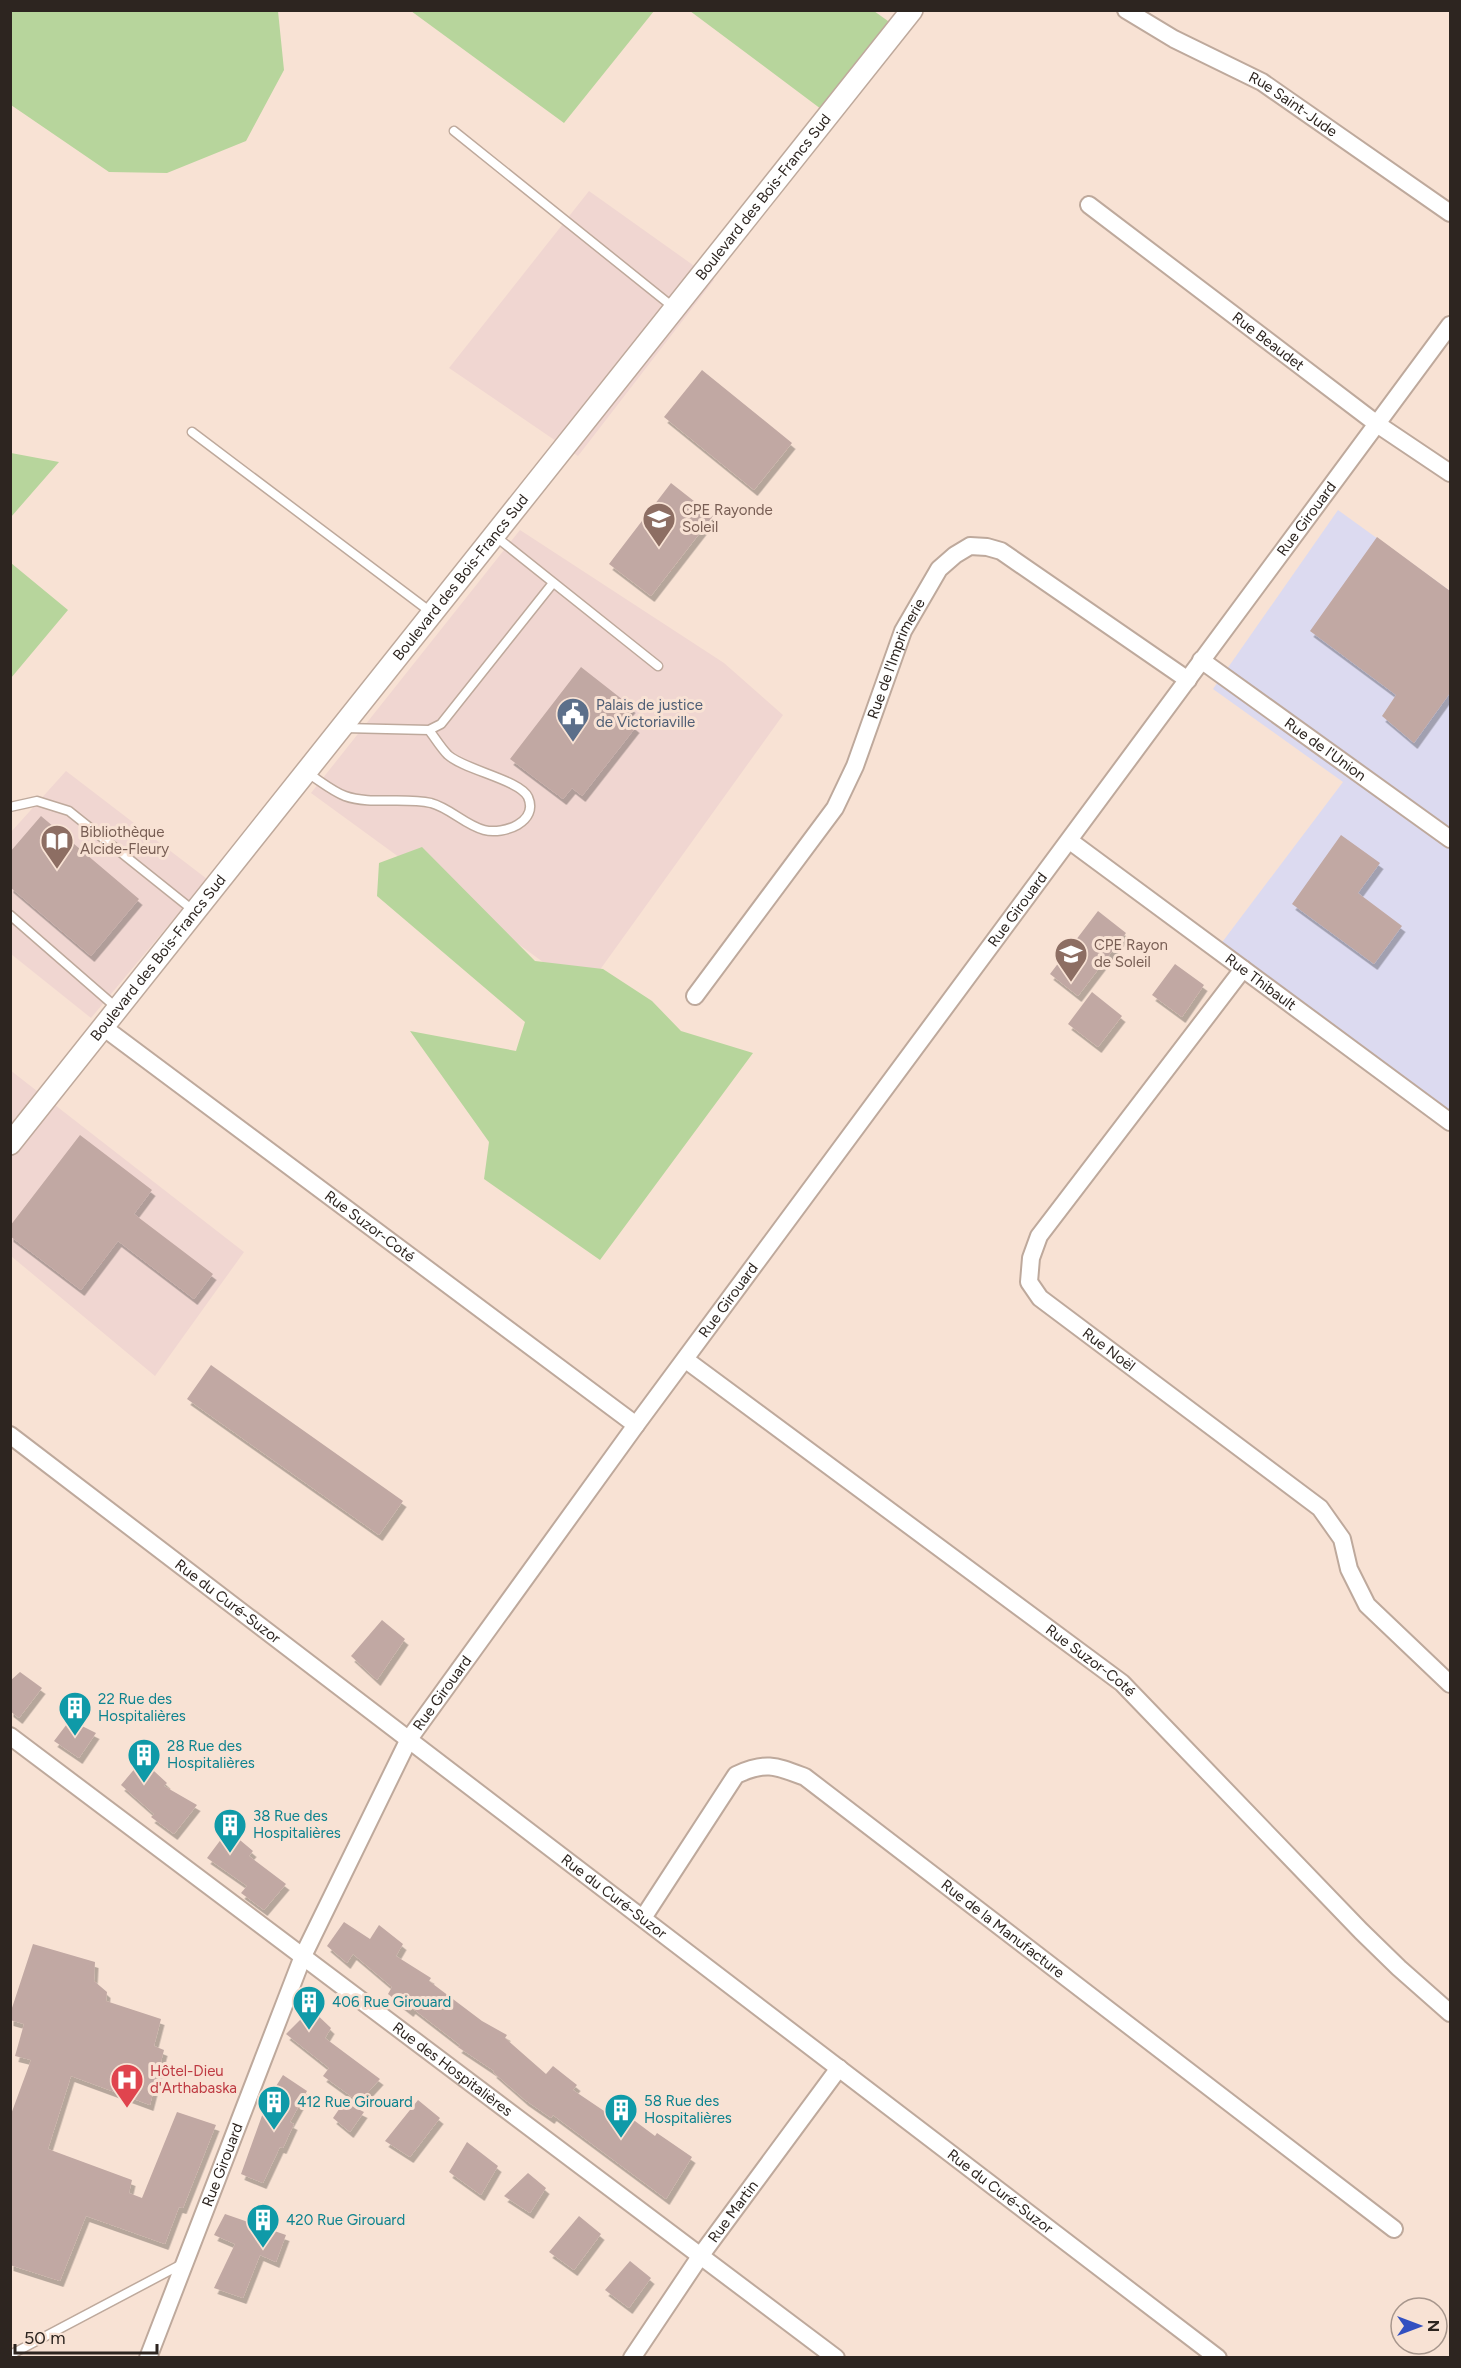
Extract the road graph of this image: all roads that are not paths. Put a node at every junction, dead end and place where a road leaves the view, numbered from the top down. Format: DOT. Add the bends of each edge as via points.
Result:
graph roads {
  1 [pos="912,10"];
  2 [pos="1126,10"];
  3 [pos="454,131"];
  4 [pos="1089,205"];
  5 [pos="1450,213"];
  6 [pos="675,309"];
  7 [pos="1450,325"];
  8 [pos="1377,424"];
  9 [pos="192,432"];
  10 [pos="1450,473"];
  11 [pos="495,536"];
  12 [pos="553,583"];
  13 [pos="433,614"];
  14 [pos="1201,660"];
  15 [pos="658,666"];
  16 [pos="1188,680"];
  17 [pos="341,728"];
  18 [pos="429,730"];
  19 [pos="306,772"];
  20 [pos="10,807"];
  21 [pos="1450,839"];
  22 [pos="1070,841"];
  23 [pos="195,912"];
  24 [pos="10,915"];
  25 [pos="1243,969"];
  26 [pos="695,996"];
  27 [pos="118,1009"];
  28 [pos="104,1027"];
  29 [pos="1450,1122"];
  30 [pos="10,1144"];
  31 [pos="686,1360"];
  32 [pos="636,1425"];
  33 [pos="10,1435"];
  34 [pos="1450,1684"];
  35 [pos="10,1736"];
  36 [pos="409,1739"];
  37 [pos="643,1918"];
  38 [pos="303,1956"];
  39 [pos="1450,2013"];
  40 [pos="839,2068"];
  41 [pos="1394,2229"];
  42 [pos="701,2256"];
  43 [pos="185,2263"];
  44 [pos="10,2355"];
  45 [pos="148,2358"];
  46 [pos="632,2358"];
  47 [pos="836,2358"];
  48 [pos="1218,2358"];
  1 -- 6 [label="street, Boulevard des Bois-Francs Sud"];
  2 -- 5 [label="street, Rue Saint-Jude" via="1174,39 1262,82"];
  3 -- 6 [label="lane"];
  4 -- 8 [label="street, Rue Beaudet"];
  6 -- 11 [label="street, Boulevard des Bois-Francs Sud"];
  7 -- 8 [label="street, Rue Girouard"];
  8 -- 10 [label="street, Rue Beaudet"];
  8 -- 14 [label="street, Rue Girouard"];
  9 -- 13 [label="lane"];
  11 -- 12 [label="lane"];
  11 -- 13 [label="street, Boulevard des Bois-Francs Sud"];
  12 -- 15 [label="lane"];
  12 -- 18 [label="lane" via="441,724"];
  13 -- 17 [label="street, Boulevard des Bois-Francs Sud"];
  14 -- 16 [label="street, Rue Girouard"];
  14 -- 21 [label="street, Rue de l'Union"];
  16 -- 22 [label="street, Rue Girouard"];
  16 -- 26 [label="street, Rue de l'Imprimerie" via="1001,551 970,546 955,555 939,569 903,631 855,766 835,808"];
  17 -- 18 [label="lane"];
  17 -- 19 [label="street, Boulevard des Bois-Francs Sud"];
  18 -- 19 [label="lane" via="448,755 526,793 530,804 528,817 503,830 484,830 436,804 345,796"];
  19 -- 23 [label="street, Boulevard des Bois-Francs Sud"];
  20 -- 23 [label="lane" via="37,801 69,811"];
  22 -- 25 [label="street, Rue Thibault"];
  22 -- 31 [label="street, Rue Girouard"];
  23 -- 27 [label="street, Boulevard des Bois-Francs Sud"];
  24 -- 27 [label="lane"];
  25 -- 29 [label="street, Rue Thibault"];
  25 -- 34 [label="street, Rue Noël" via="1039,1236 1031,1258 1029,1282 1040,1298 1320,1508 1342,1539 1349,1569 1368,1605"];
  27 -- 28 [label="street, Boulevard des Bois-Francs Sud"];
  28 -- 30 [label="street, Boulevard des Bois-Francs Sud"];
  28 -- 32 [label="street, Rue Suzor-Coté"];
  31 -- 32 [label="street, Rue Girouard"];
  31 -- 39 [label="street, Rue Suzor-Coté" via="1122,1683 1361,1931"];
  32 -- 36 [label="street, Rue Girouard"];
  33 -- 36 [label="street, Rue du Curé-Suzor"];
  35 -- 38 [label="street, Rue des Hospitalières"];
  36 -- 37 [label="street, Rue du Curé-Suzor"];
  36 -- 38 [label="street, Rue Girouard"];
  37 -- 40 [label="street, Rue du Curé-Suzor"];
  37 -- 41 [label="street, Rue de la Manufacture" via="736,1775 774,1765 805,1777"];
  38 -- 42 [label="street, Rue des Hospitalières"];
  38 -- 43 [label="street, Rue Girouard"];
  40 -- 42 [label="street, Rue Martin"];
  40 -- 48 [label="street, Rue du Curé-Suzor"];
  42 -- 46 [label="street, Rue Martin"];
  42 -- 47 [label="street, Rue des Hospitalières"];
  43 -- 44 [label="lane"];
  43 -- 45 [label="street, Rue Girouard"];
}
